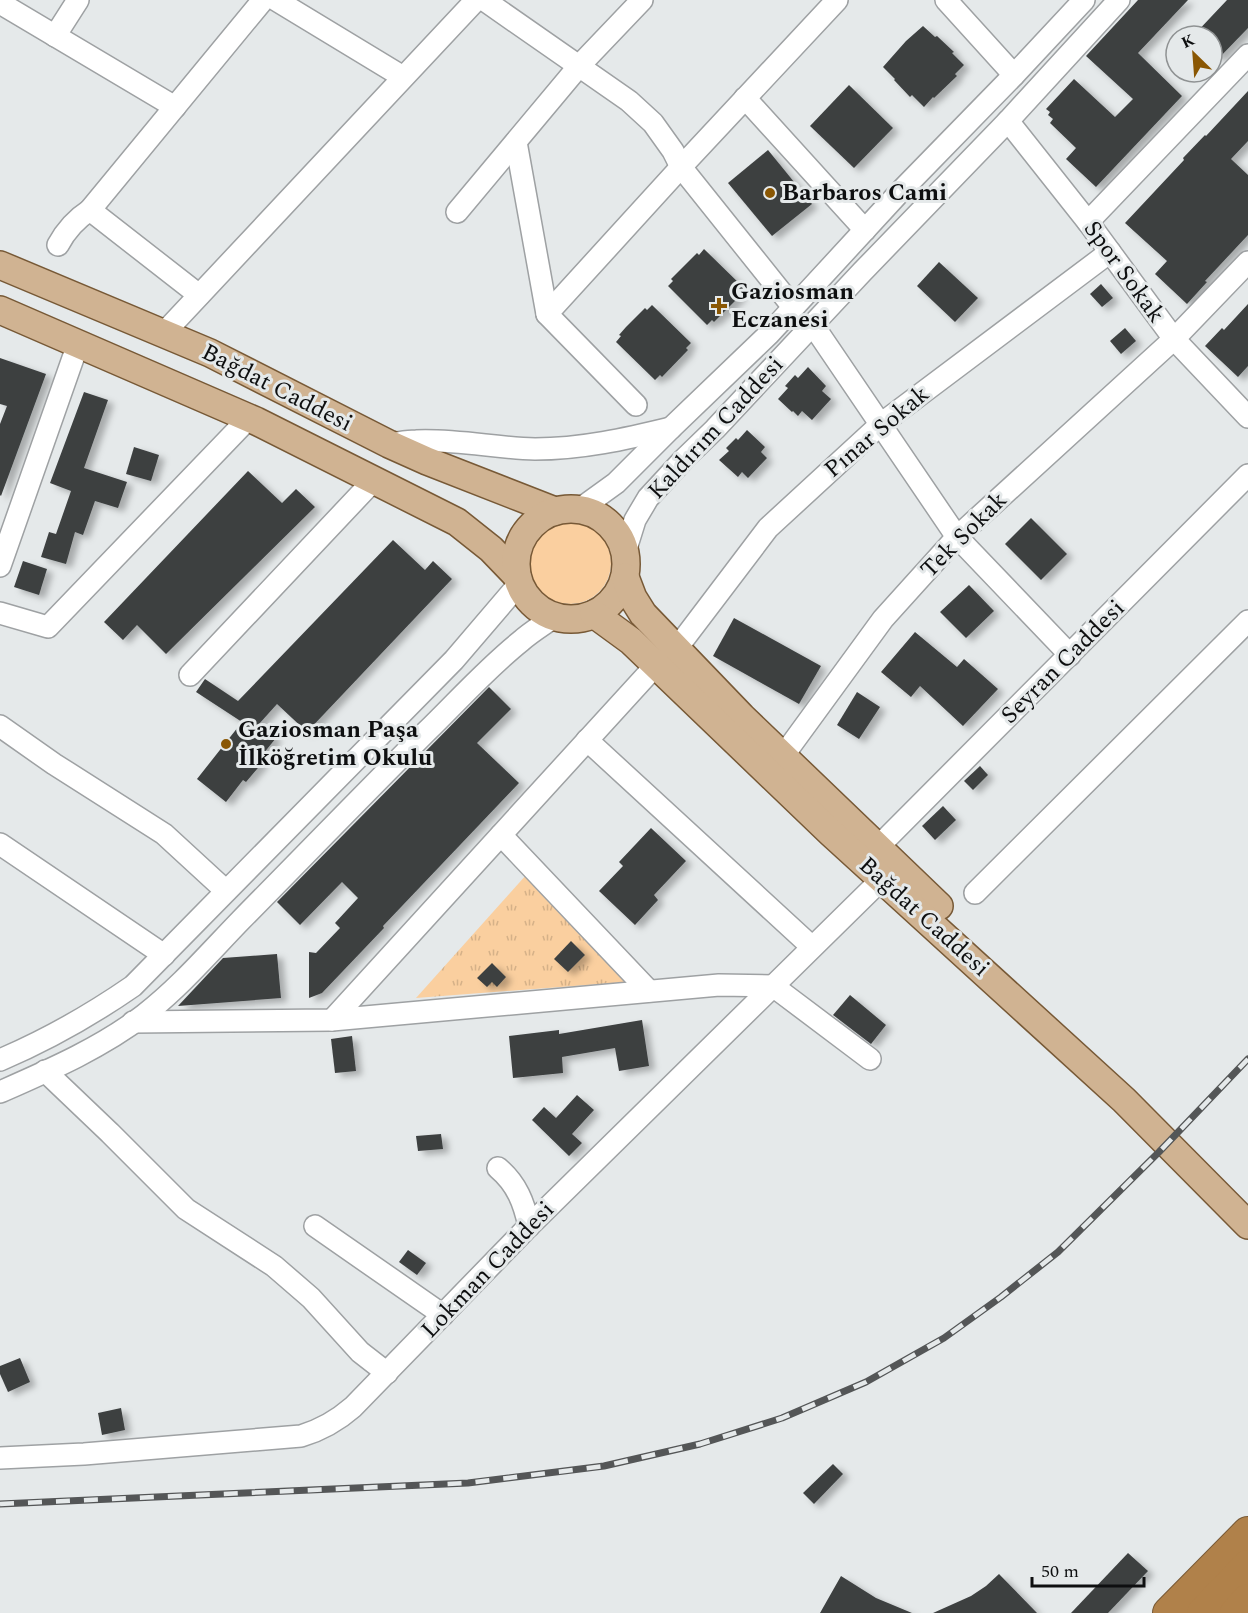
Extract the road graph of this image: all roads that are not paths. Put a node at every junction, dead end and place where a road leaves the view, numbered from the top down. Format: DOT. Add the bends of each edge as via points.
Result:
graph roads {
  1 [pos="78,0"];
  2 [pos="263,0"];
  3 [pos="276,0"];
  4 [pos="476,0"];
  5 [pos="484,0"];
  6 [pos="642,0"];
  7 [pos="837,0"];
  8 [pos="946,0"];
  9 [pos="1084,0"];
  10 [pos="1119,0"];
  11 [pos="0,3"];
  12 [pos="56,36"];
  13 [pos="1248,55"];
  14 [pos="579,66"];
  15 [pos="1014,75"];
  16 [pos="403,77"];
  17 [pos="745,98"];
  18 [pos="175,107"];
  19 [pos="1008,121"];
  20 [pos="516,142"];
  21 [pos="681,167"];
  22 [pos="90,210"];
  23 [pos="457,212"];
  24 [pos="1088,222"];
  25 [pos="865,230"];
  26 [pos="58,245"];
  27 [pos="1110,252"];
  28 [pos="1248,262"];
  29 [pos="0,265"];
  30 [pos="199,295"];
  31 [pos="793,308"];
  32 [pos="0,310"];
  33 [pos="547,314"];
  34 [pos="813,325"];
  35 [pos="163,334"];
  36 [pos="1174,339"];
  37 [pos="78,344"];
  38 [pos="636,405"];
  39 [pos="1248,417"];
  40 [pos="249,418"];
  41 [pos="881,424"];
  42 [pos="671,428"];
  43 [pos="389,444"];
  44 [pos="1248,475"];
  45 [pos="374,480"];
  46 [pos="568,510"];
  47 [pos="957,537"];
  48 [pos="625,565"];
  49 [pos="0,566"];
  50 [pos="518,580"];
  51 [pos="0,613"];
  52 [pos="594,614"];
  53 [pos="554,617"];
  54 [pos="1248,621"];
  55 [pos="1070,655"];
  56 [pos="666,656"];
  57 [pos="190,675"];
  58 [pos="0,726"];
  59 [pos="587,740"];
  60 [pos="783,756"];
  61 [pos="501,835"];
  62 [pos="0,844"];
  63 [pos="877,848"];
  64 [pos="882,879"];
  65 [pos="226,891"];
  66 [pos="975,893"];
  67 [pos="812,947"];
  68 [pos="164,955"];
  69 [pos="773,986"];
  70 [pos="649,991"];
  71 [pos="332,1020"];
  72 [pos="133,1022"];
  73 [pos="3,1054"];
  74 [pos="870,1059"];
  75 [pos="45,1071"];
  76 [pos="0,1092"];
  77 [pos="498,1168"];
  78 [pos="1248,1201"];
  79 [pos="1248,1225"];
  80 [pos="315,1226"];
  81 [pos="529,1226"];
  82 [pos="443,1315"];
  83 [pos="387,1373"];
  84 [pos="0,1458"];
  85 [pos="1248,1533"];
  86 [pos="1248,1566"];
  87 [pos="1248,1600"];
  88 [pos="1169,1613"];
  89 [pos="1203,1613"];
  90 [pos="1236,1613"];
  1 -- 12 [label="street"];
  2 -- 18 [label="street"];
  3 -- 16 [label="street"];
  4 -- 16 [label="street"];
  5 -- 14 [label="street"];
  6 -- 14 [label="street"];
  7 -- 17 [label="street"];
  8 -- 15 [label="street"];
  9 -- 15 [label="street, Kaldırım Caddesi"];
  10 -- 19 [label="street, Kaldırım Caddesi"];
  11 -- 12 [label="street"];
  12 -- 18 [label="street"];
  13 -- 24 [label="street"];
  14 -- 20 [label="street"];
  14 -- 21 [label="street" via="642,111 664,137"];
  15 -- 25 [label="street, Kaldırım Caddesi"];
  16 -- 30 [label="street"];
  17 -- 21 [label="street"];
  17 -- 25 [label="street"];
  18 -- 22 [label="street"];
  19 -- 24 [label="street, Spor Sokak"];
  19 -- 34 [label="street, Kaldırım Caddesi"];
  20 -- 23 [label="street"];
  20 -- 33 [label="street"];
  21 -- 31 [label="street"];
  21 -- 33 [label="street"];
  22 -- 26 [label="street" via="70,226"];
  22 -- 30 [label="street"];
  24 -- 27 [label="street, Spor Sokak"];
  25 -- 31 [label="street, Kaldırım Caddesi"];
  27 -- 36 [label="street, Spor Sokak"];
  27 -- 41 [label="street, Pınar Sokak"];
  28 -- 36 [label="street, Tek Sokak"];
  29 -- 35 [label="main road, Bağdat Caddesi"];
  30 -- 35 [label="street"];
  31 -- 42 [label="street, Kaldırım Caddesi"];
  32 -- 37 [label="main road, Bağdat Caddesi"];
  33 -- 38 [label="street"];
  34 -- 41 [label="street"];
  34 -- 48 [label="street, Kaldırım Caddesi" via="648,498 634,520"];
  35 -- 43 [label="main road, Bağdat Caddesi" via="210,353"];
  36 -- 39 [label="street, Spor Sokak"];
  36 -- 47 [label="street, Tek Sokak"];
  37 -- 40 [label="main road, Bağdat Caddesi"];
  37 -- 49 [label="street"];
  40 -- 45 [label="main road, Bağdat Caddesi"];
  40 -- 51 [label="street" via="48,627"];
  41 -- 47 [label="street"];
  41 -- 56 [label="street, Pınar Sokak" via="768,528"];
  42 -- 43 [label="street" via="588,446 557,448 445,441"];
  42 -- 46 [label="street, Kaldırım Caddesi" via="616,483"];
  43 -- 46 [label="main road, Bağdat Caddesi"];
  44 -- 55 [label="street, Seyran Caddesi"];
  45 -- 50 [label="main road, Bağdat Caddesi" via="457,522 491,549"];
  45 -- 57 [label="street"];
  46 -- 48 [label="main road" via="596,514 609,524 620,537"];
  46 -- 50 [label="main road" via="540,518 528,529 517,551"];
  47 -- 55 [label="street"];
  47 -- 60 [label="street, Tek Sokak" via="883,619"];
  48 -- 52 [label="main road" via="619,592"];
  48 -- 56 [label="main road, Bağdat Caddesi" via="637,605"];
  50 -- 53 [label="main road" via="532,604"];
  50 -- 65 [label="street" via="454,660"];
  52 -- 53 [label="main road" via="570,620"];
  52 -- 56 [label="main road, Bağdat Caddesi" via="631,641"];
  53 -- 72 [label="street" via="505,654 183,981"];
  54 -- 66 [label="street"];
  55 -- 63 [label="street, Seyran Caddesi"];
  56 -- 59 [label="street, Pınar Sokak"];
  56 -- 60 [label="main road, Bağdat Caddesi" via="742,717"];
  56 -- 64 [label="main road, Bağdat Caddesi" via="822,825"];
  58 -- 65 [label="street" via="164,834"];
  59 -- 61 [label="street, Pınar Sokak"];
  59 -- 67 [label="street"];
  60 -- 63 [label="main road, Bağdat Caddesi"];
  61 -- 70 [label="street"];
  61 -- 71 [label="street, Pınar Sokak"];
  62 -- 68 [label="street"];
  63 -- 78 [label="main road, Bağdat Caddesi"];
  64 -- 67 [label="street, Lokman Caddesi"];
  64 -- 79 [label="main road, Bağdat Caddesi" via="1125,1100"];
  65 -- 68 [label="street"];
  67 -- 69 [label="street, Lokman Caddesi"];
  68 -- 73 [label="street" via="133,986 102,1007 50,1037"];
  69 -- 70 [label="street" via="719,985"];
  69 -- 74 [label="street"];
  69 -- 81 [label="street, Lokman Caddesi"];
  70 -- 71 [label="street"];
  71 -- 72 [label="street"];
  72 -- 75 [label="street" via="93,1048"];
  75 -- 76 [label="street"];
  75 -- 83 [label="street" via="186,1209 274,1266 311,1298 360,1352"];
  77 -- 81 [label="street" via="521,1195"];
  80 -- 82 [label="street"];
  81 -- 82 [label="street, Lokman Caddesi"];
  82 -- 83 [label="street, Lokman Caddesi"];
  83 -- 84 [label="street, Lokman Caddesi" via="342,1417 301,1436"];
  85 -- 88 [label="highway"];
  86 -- 89 [label="highway"];
  87 -- 90 [label="highway"];
}
